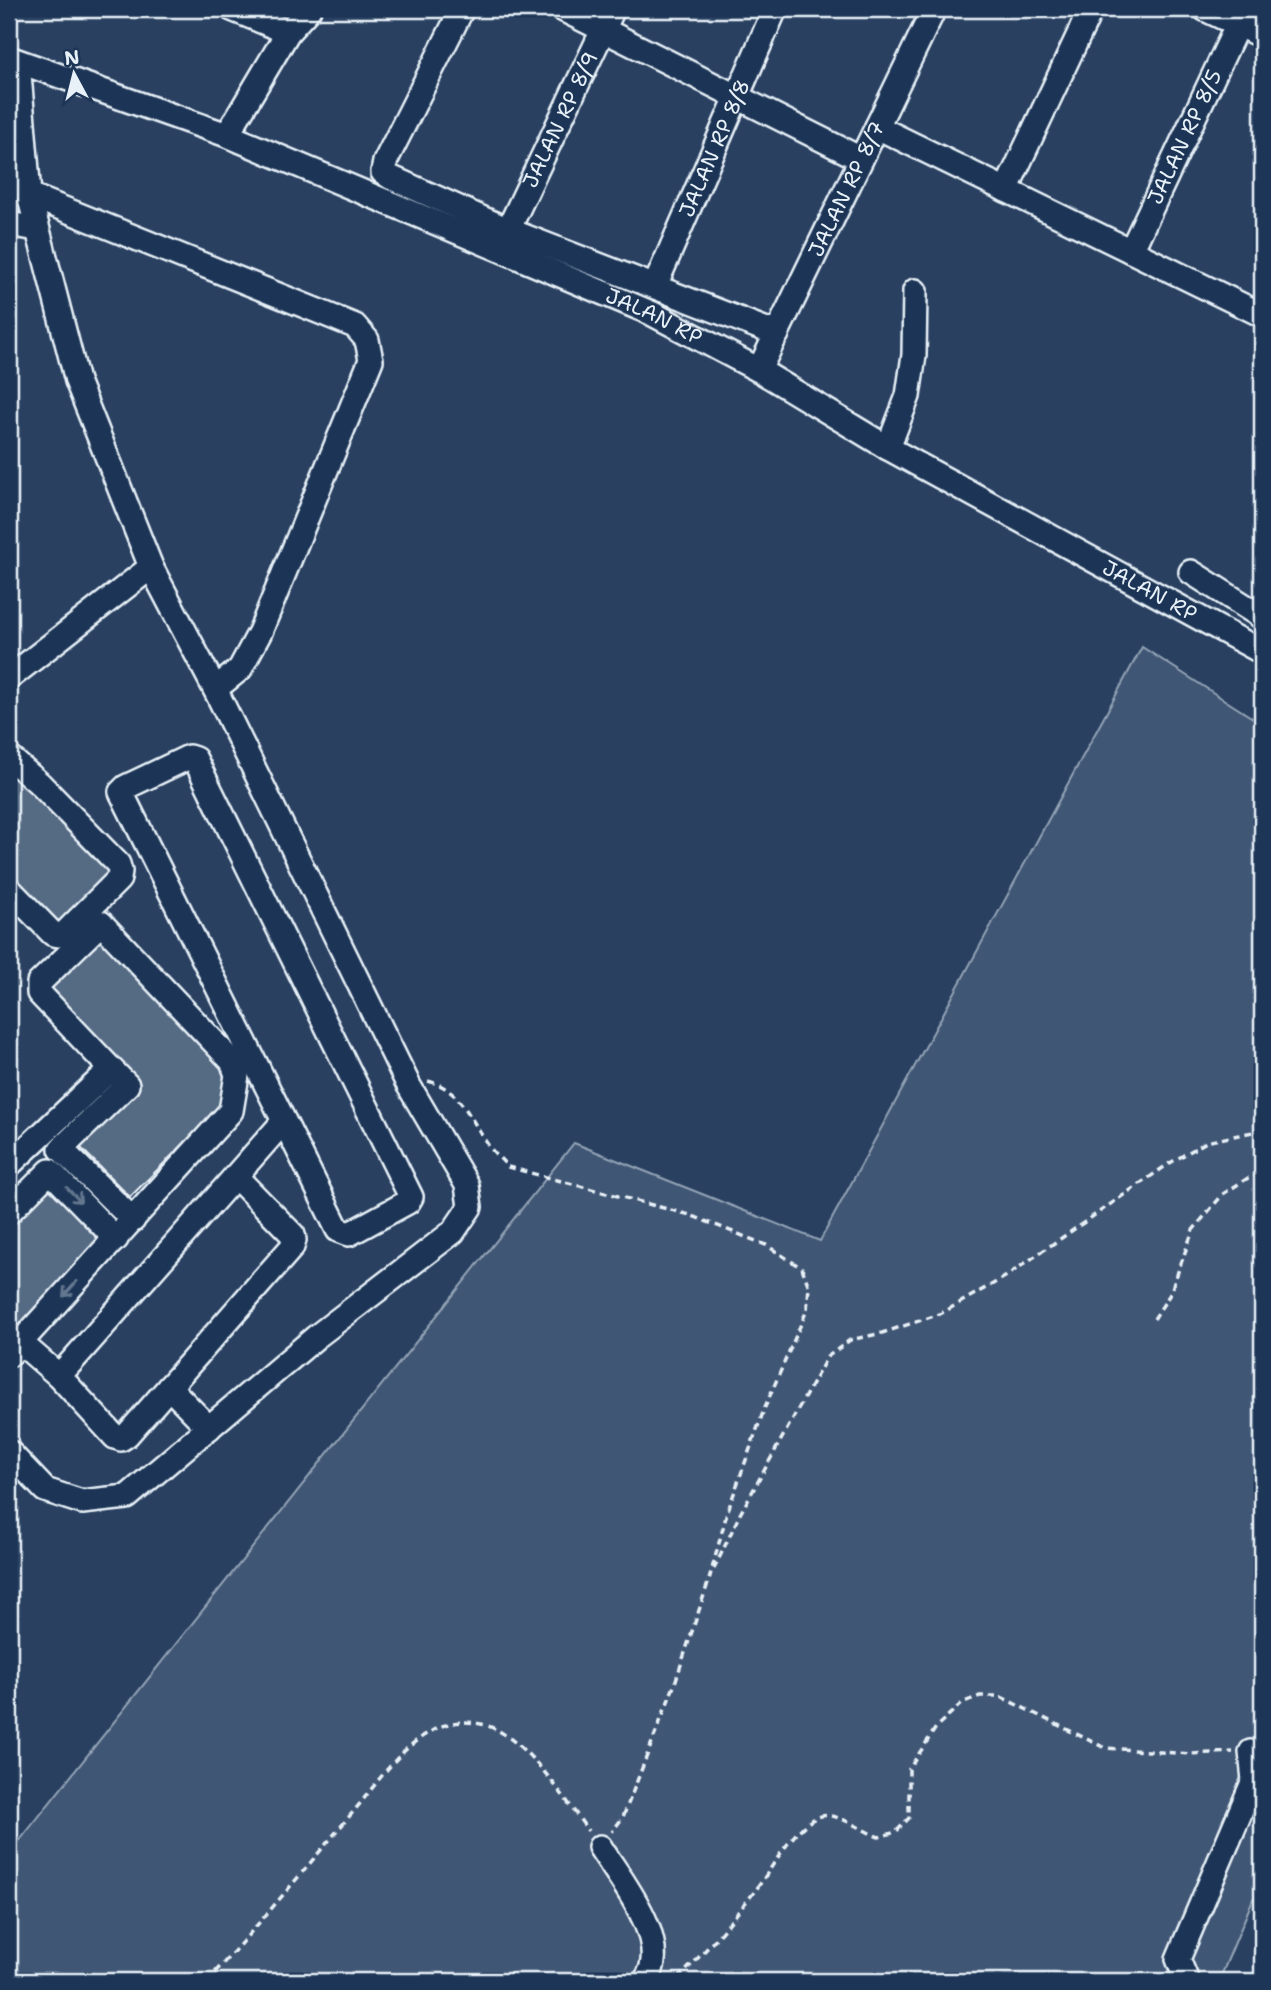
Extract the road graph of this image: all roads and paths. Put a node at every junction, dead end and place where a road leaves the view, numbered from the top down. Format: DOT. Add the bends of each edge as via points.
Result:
graph roads {
  1 [pos="232,9"];
  2 [pos="310,9"];
  3 [pos="462,9"];
  4 [pos="562,9"];
  5 [pos="613,9"];
  6 [pos="775,9"];
  7 [pos="934,9"];
  8 [pos="1091,9"];
  9 [pos="1205,9"];
  10 [pos="1238,24"];
  11 [pos="603,30"];
  12 [pos="288,32"];
  13 [pos="1262,36"];
  14 [pos="13,60"];
  15 [pos="736,97"];
  16 [pos="877,127"];
  17 [pos="227,135"];
  18 [pos="860,159"];
  19 [pos="1006,190"];
  20 [pos="29,195"];
  21 [pos="9,224"];
  22 [pos="37,229"];
  23 [pos="508,230"];
  24 [pos="1131,251"];
  25 [pos="655,286"];
  26 [pos="915,291"];
  27 [pos="1260,308"];
  28 [pos="778,334"];
  29 [pos="759,370"];
  30 [pos="888,448"];
  31 [pos="151,567"];
  32 [pos="1191,572"];
  33 [pos="1262,617"];
  34 [pos="1259,641"];
  35 [pos="9,678"];
  36 [pos="215,689"];
  37 [pos="9,757"];
  38 [pos="9,889"];
  39 [pos="111,1069"];
  40 [pos="409,1086"];
  41 [pos="284,1121"];
  42 [pos="1262,1130"];
  43 [pos="9,1165"];
  44 [pos="1262,1174"];
  45 [pos="236,1177"];
  46 [pos="9,1212"];
  47 [pos="133,1220"];
  48 [pos="116,1239"];
  49 [pos="1154,1320"];
  50 [pos="15,1349"];
  51 [pos="58,1377"];
  52 [pos="169,1387"];
  53 [pos="209,1427"];
  54 [pos="9,1452"];
  55 [pos="709,1580"];
  56 [pos="1251,1752"];
  57 [pos="600,1847"];
  58 [pos="648,1977"];
  59 [pos="207,1981"];
  60 [pos="1187,1981"];
  1 -- 12 [label="street"];
  2 -- 12 [label="street"];
  3 -- 23 [label="street" via="383,172"];
  4 -- 11 [label="street"];
  5 -- 11 [label="street, JALAN RP 8/9"];
  6 -- 15 [label="street, JALAN RP 8/8"];
  7 -- 16 [label="street, JALAN RP 8/7"];
  8 -- 19 [label="street"];
  9 -- 10 [label="street"];
  10 -- 13 [label="street"];
  10 -- 24 [label="street, JALAN RP 8/5"];
  11 -- 15 [label="street"];
  11 -- 23 [label="street, JALAN RP 8/9"];
  12 -- 17 [label="street"];
  14 -- 17 [label="street, JALAN RP"];
  14 -- 20 [label="street"];
  15 -- 18 [label="street"];
  15 -- 25 [label="street, JALAN RP 8/8"];
  16 -- 18 [label="street, JALAN RP 8/7"];
  16 -- 19 [label="street"];
  17 -- 29 [label="street, JALAN RP" via="651,313"];
  18 -- 28 [label="street, JALAN RP 8/7"];
  19 -- 24 [label="street"];
  20 -- 22 [label="street"];
  20 -- 36 [label="street" via="355,326 367,340 371,360 260,632 240,668"];
  21 -- 22 [label="street"];
  22 -- 31 [label="street" via="77,381"];
  23 -- 25 [label="street"];
  24 -- 27 [label="street"];
  25 -- 28 [label="street"];
  26 -- 30 [label="street" via="908,396"];
  28 -- 29 [label="street, JALAN RP 8/7"];
  29 -- 30 [label="street, JALAN RP"];
  30 -- 34 [label="street, JALAN RP"];
  31 -- 35 [label="street"];
  31 -- 36 [label="street"];
  32 -- 33 [label="street"];
  36 -- 40 [label="street"];
  37 -- 38 [label="street" via="120,871 119,879 59,935"];
  39 -- 43 [label="street"];
  39 -- 47 [label="street" via="127,1085 61,1149"];
  39 -- 47 [label="street" via="37,988 101,923 232,1061 237,1075 230,1111"];
  40 -- 53 [label="street" via="467,1185 470,1207 453,1232 316,1337"];
  40 -- 55 [label="path" via="430,1081 447,1088 508,1167 690,1215 766,1245 802,1268 809,1287 807,1310 765,1407 727,1513"];
  41 -- 41 [label="street" via="121,792 190,757 195,759 411,1197 408,1202 349,1234 338,1230"];
  41 -- 45 [label="street"];
  42 -- 55 [label="path" via="1206,1142 1005,1277 940,1314 850,1340 827,1357"];
  44 -- 49 [label="path" via="1223,1194 1193,1230 1170,1294"];
  45 -- 51 [label="street"];
  45 -- 52 [label="street" via="293,1235 292,1247"];
  46 -- 48 [label="street, one-way" via="50,1171"];
  47 -- 48 [label="street"];
  48 -- 50 [label="street, one-way"];
  50 -- 51 [label="street"];
  51 -- 52 [label="street" via="121,1439"];
  52 -- 53 [label="street"];
  53 -- 54 [label="street" via="127,1497 82,1502 45,1490"];
  55 -- 57 [label="path" via="624,1817"];
  56 -- 58 [label="path" via="1191,1754 1105,1748 999,1696 962,1703 937,1726 909,1769 908,1818 896,1832 878,1837 833,1816 818,1817 799,1831 694,1964 676,1980"];
  56 -- 60 [label="street" via="1254,1780 1178,1959"];
  57 -- 58 [label="street" via="640,1909 653,1941"];
  57 -- 59 [label="path" via="554,1781 530,1757 484,1724 456,1721 430,1731 399,1755"];
}
